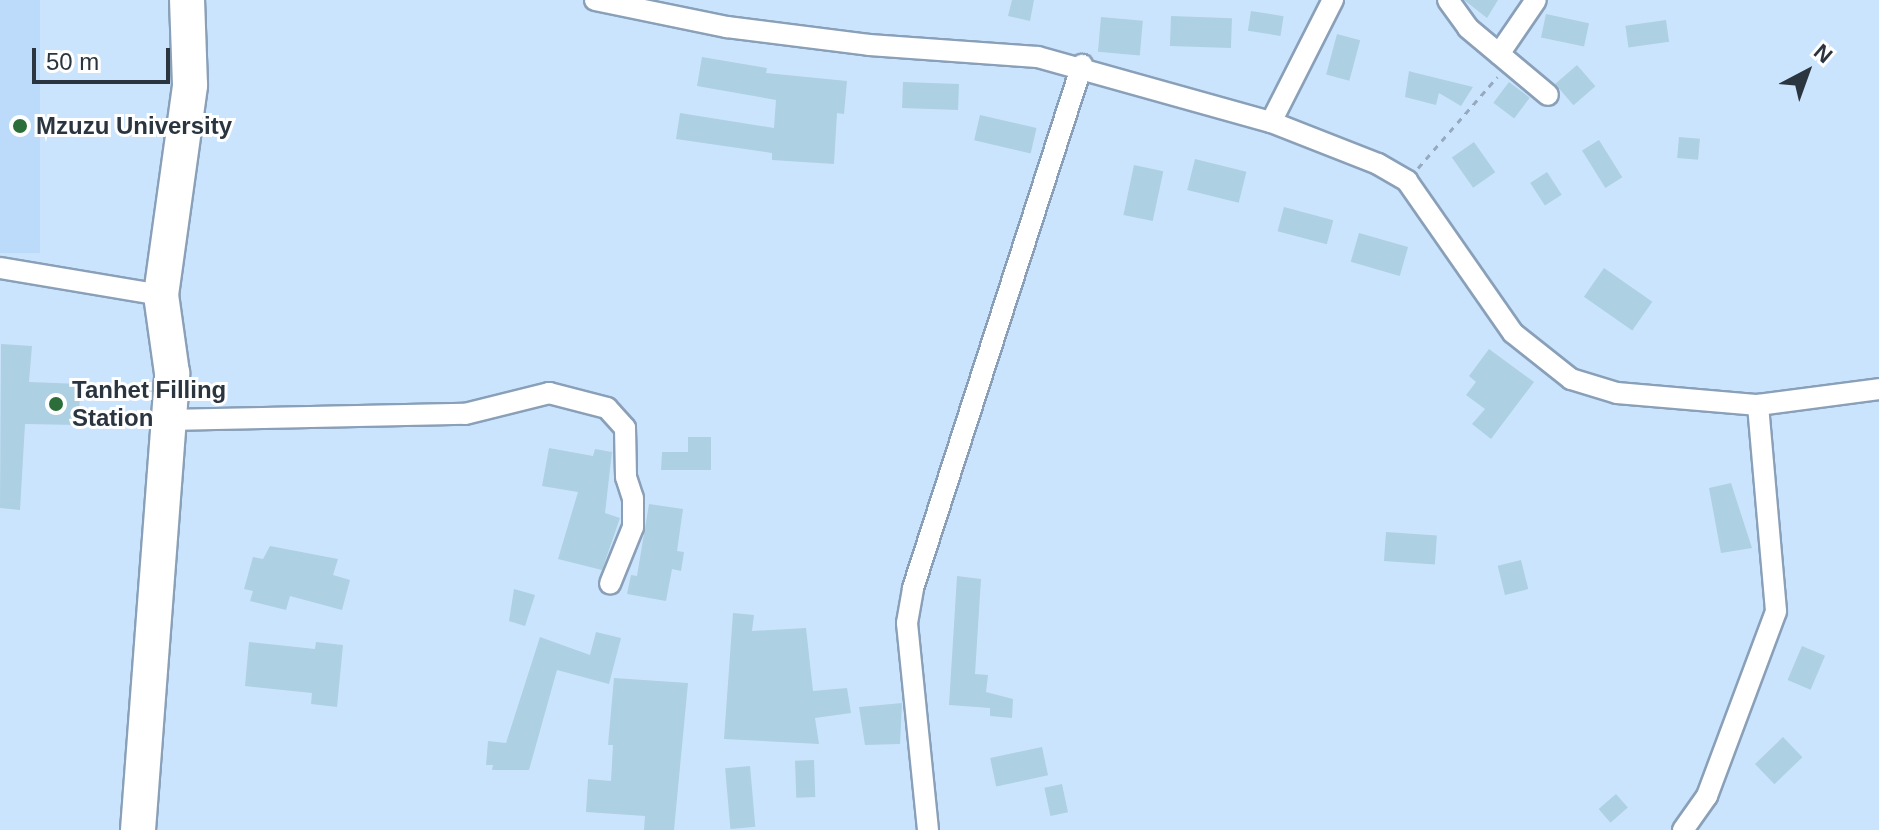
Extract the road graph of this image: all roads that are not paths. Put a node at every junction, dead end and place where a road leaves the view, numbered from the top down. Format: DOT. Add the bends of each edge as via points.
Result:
graph roads {
  1 [pos="187,0"];
  2 [pos="595,0"];
  3 [pos="1333,0"];
  4 [pos="1448,0"];
  5 [pos="1536,0"];
  6 [pos="1499,54"];
  7 [pos="1082,65"];
  8 [pos="1548,95"];
  9 [pos="1271,122"];
  10 [pos="0,268"];
  11 [pos="161,295"];
  12 [pos="1879,389"];
  13 [pos="1758,405"];
  14 [pos="168,420"];
  15 [pos="610,584"];
  16 [pos="138,830"];
  17 [pos="928,830"];
  18 [pos="1683,830"];
  1 -- 11 [label="highway" via="190,85"];
  2 -- 7 [label="street" via="727,27"];
  3 -- 9 [label="street"];
  4 -- 6 [label="street" via="1458,19"];
  5 -- 6 [label="street"];
  6 -- 8 [label="street"];
  7 -- 9 [label="street"];
  7 -- 17 [label="street" via="913,588 907,623"];
  9 -- 13 [label="street" via="1378,164 1407,181 1513,333 1571,379 1617,393"];
  10 -- 11 [label="street"];
  11 -- 14 [label="highway" via="172,373"];
  12 -- 13 [label="street"];
  13 -- 18 [label="street" via="1776,611 1707,796"];
  14 -- 15 [label="street" via="465,414 549,393 607,408 625,428 626,477 633,498 633,527"];
  14 -- 16 [label="highway"];
}
